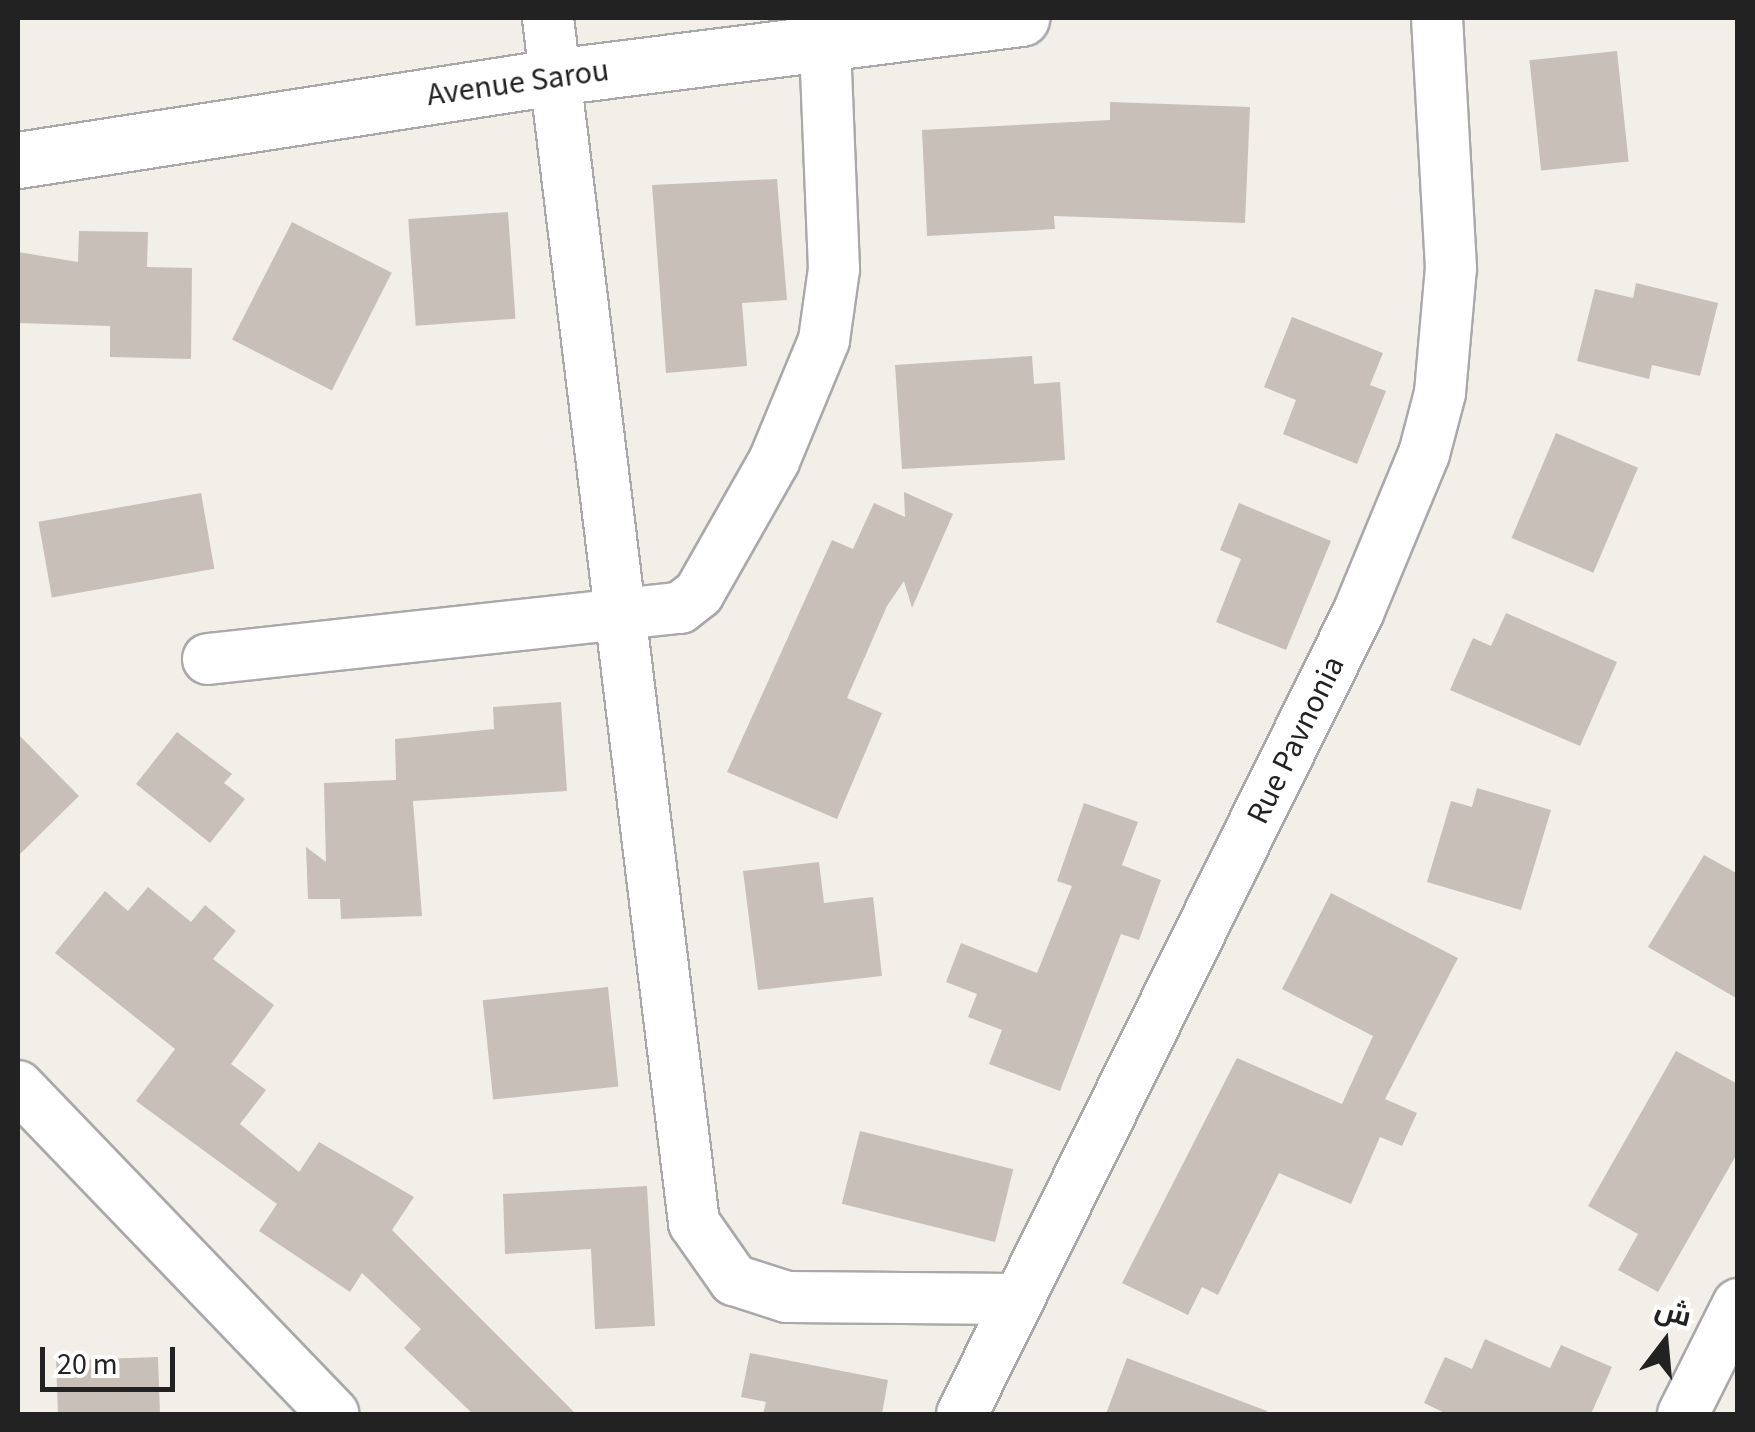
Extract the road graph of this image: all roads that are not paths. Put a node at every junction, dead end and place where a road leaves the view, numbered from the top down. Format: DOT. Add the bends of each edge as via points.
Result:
graph roads {
  1 [pos="548,18"];
  2 [pos="1021,18"];
  3 [pos="1437,18"];
  4 [pos="826,43"];
  5 [pos="554,76"];
  6 [pos="18,160"];
  7 [pos="626,614"];
  8 [pos="208,659"];
  9 [pos="18,1086"];
  10 [pos="1019,1299"];
  11 [pos="1738,1304"];
  12 [pos="334,1414"];
  13 [pos="962,1414"];
  14 [pos="1684,1414"];
  1 -- 5 [label="street"];
  2 -- 4 [label="street, Avenue Sarou"];
  3 -- 10 [label="street, Rue Pavnonia" via="1451,268 1440,393 1424,454 1350,630"];
  4 -- 5 [label="street, Avenue Sarou"];
  4 -- 7 [label="street" via="834,270 810,382 716,573 680,608"];
  5 -- 6 [label="street, Avenue Sarou"];
  5 -- 7 [label="street"];
  7 -- 8 [label="street"];
  7 -- 10 [label="street" via="690,1192 706,1252 734,1280 788,1297"];
  9 -- 12 [label="street"];
  10 -- 13 [label="street, Rue Pavnonia"];
  11 -- 14 [label="street"];
}
